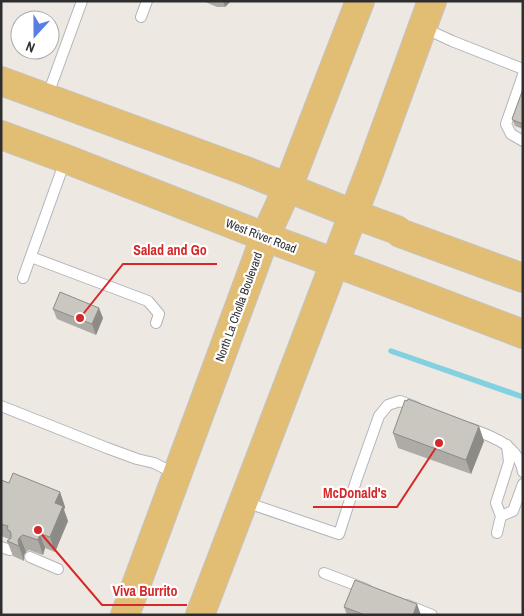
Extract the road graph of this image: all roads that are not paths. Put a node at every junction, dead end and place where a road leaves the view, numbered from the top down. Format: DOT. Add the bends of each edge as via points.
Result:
graph roads {
  1 [pos="82,1"];
  2 [pos="147,1"];
  3 [pos="360,1"];
  4 [pos="432,1"];
  5 [pos="141,17"];
  6 [pos="422,28"];
  7 [pos="523,69"];
  8 [pos="523,75"];
  9 [pos="1,81"];
  10 [pos="47,98"];
  11 [pos="1,135"];
  12 [pos="523,141"];
  13 [pos="66,159"];
  14 [pos="288,186"];
  15 [pos="353,214"];
  16 [pos="265,237"];
  17 [pos="31,257"];
  18 [pos="335,264"];
  19 [pos="24,278"];
  20 [pos="523,278"];
  21 [pos="156,323"];
  22 [pos="523,334"];
  23 [pos="1,406"];
  24 [pos="426,411"];
  25 [pos="460,424"];
  26 [pos="507,445"];
  27 [pos="523,472"];
  28 [pos="177,475"];
  29 [pos="523,484"];
  30 [pos="244,501"];
  31 [pos="501,516"];
  32 [pos="496,533"];
  33 [pos="30,558"];
  34 [pos="58,569"];
  35 [pos="324,573"];
  36 [pos="378,594"];
  37 [pos="396,601"];
  38 [pos="125,615"];
  39 [pos="200,615"];
  40 [pos="432,615"];
  1 -- 10 [label="lane"];
  2 -- 5 [label="lane"];
  3 -- 14 [label="main road, North La Cholla Boulevard"];
  4 -- 6 [label="main road"];
  6 -- 7 [label="lane"];
  6 -- 15 [label="main road"];
  8 -- 12 [label="lane" via="506,124 511,134"];
  9 -- 10 [label="main road"];
  10 -- 14 [label="main road"];
  11 -- 13 [label="main road, West River Road"];
  13 -- 16 [label="main road, West River Road"];
  13 -- 17 [label="lane"];
  14 -- 15 [label="main road"];
  14 -- 16 [label="main road, North La Cholla Boulevard"];
  15 -- 18 [label="main road"];
  15 -- 20 [label="main road"];
  16 -- 18 [label="main road, West River Road"];
  16 -- 28 [label="main road, North La Cholla Boulevard"];
  17 -- 19 [label="lane"];
  17 -- 21 [label="lane" via="148,301 159,314"];
  18 -- 22 [label="main road, West River Road"];
  18 -- 30 [label="main road"];
  23 -- 28 [label="lane" via="129,457 154,463"];
  24 -- 30 [label="lane" via="400,401 388,405 379,416 339,534"];
  25 -- 26 [label="lane"];
  26 -- 27 [label="lane"];
  26 -- 31 [label="lane" via="509,462 496,503"];
  28 -- 38 [label="main road, North La Cholla Boulevard"];
  29 -- 31 [label="lane" via="513,511"];
  30 -- 39 [label="main road"];
  31 -- 32 [label="lane"];
  33 -- 34 [label="lane"];
  35 -- 36 [label="lane"];
  37 -- 40 [label="lane"];
}
